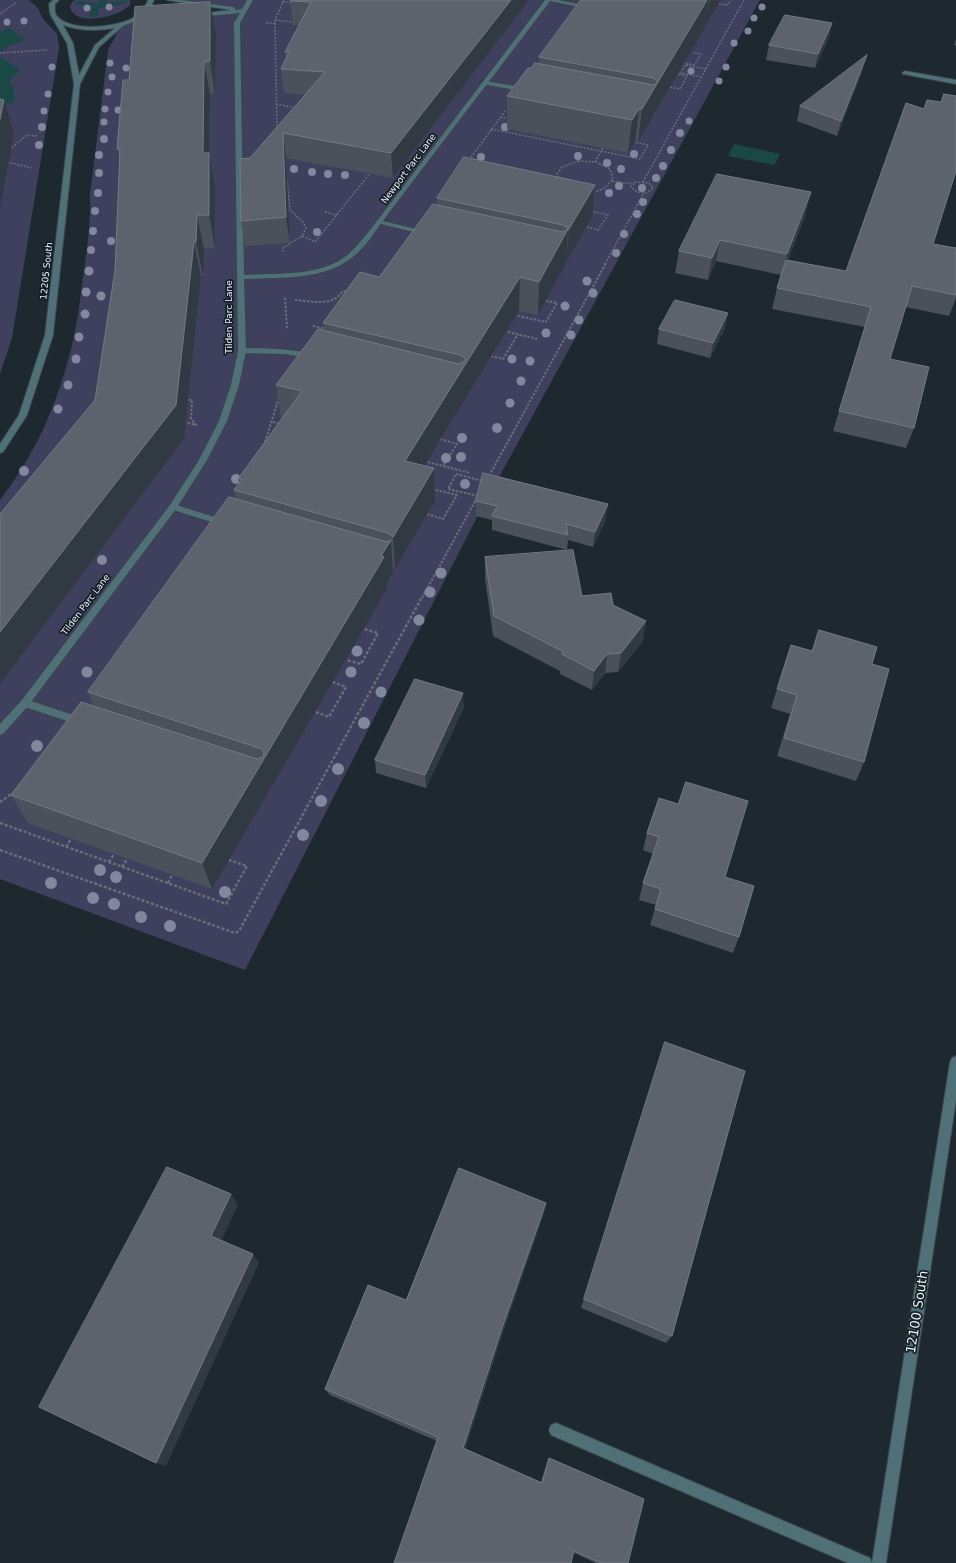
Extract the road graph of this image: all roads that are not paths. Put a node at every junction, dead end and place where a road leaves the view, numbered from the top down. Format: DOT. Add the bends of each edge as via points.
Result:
graph roads {
  1 [pos="56,0"];
  2 [pos="151,0"];
  3 [pos="169,0"];
  4 [pos="250,0"];
  5 [pos="548,0"];
  6 [pos="596,9"];
  7 [pos="243,11"];
  8 [pos="190,15"];
  9 [pos="151,17"];
  10 [pos="136,18"];
  11 [pos="57,19"];
  12 [pos="123,23"];
  13 [pos="905,73"];
  14 [pos="956,82"];
  15 [pos="485,83"];
  16 [pos="77,84"];
  17 [pos="535,92"];
  18 [pos="379,222"];
  19 [pos="433,234"];
  20 [pos="240,277"];
  21 [pos="242,351"];
  22 [pos="317,358"];
  23 [pos="0,450"];
  24 [pos="172,507"];
  25 [pos="234,525"];
  26 [pos="25,703"];
  27 [pos="89,725"];
  28 [pos="0,731"];
  29 [pos="956,1062"];
  30 [pos="556,1430"];
  31 [pos="865,1563"];
  32 [pos="879,1563"];
  1 -- 11 [label="street, 12205 South" via="50,6"];
  2 -- 10 [label="street" via="144,14"];
  3 -- 7 [label="street"];
  4 -- 7 [label="street, Tilden Parc Lane"];
  5 -- 6 [label="street"];
  5 -- 15 [label="street, Newport Parc Lane"];
  7 -- 8 [label="street"];
  7 -- 20 [label="street, Tilden Parc Lane" via="238,23 237,38"];
  9 -- 10 [label="street"];
  10 -- 12 [label="street"];
  11 -- 12 [label="street" via="82,28 99,28"];
  11 -- 16 [label="street, 12205 South" via="70,43"];
  12 -- 16 [label="street, 12205 South" via="97,46"];
  13 -- 14 [label="street"];
  15 -- 17 [label="street"];
  15 -- 18 [label="street, Newport Parc Lane"];
  16 -- 23 [label="street, 12205 South" via="49,335 23,415"];
  18 -- 19 [label="street"];
  18 -- 20 [label="street, Newport Parc Lane" via="354,252 336,265 312,271"];
  20 -- 21 [label="street, Tilden Parc Lane"];
  21 -- 22 [label="street" via="285,352"];
  21 -- 24 [label="street, Tilden Parc Lane" via="235,385 223,421 203,460"];
  24 -- 25 [label="street"];
  24 -- 26 [label="street, Tilden Parc Lane"];
  26 -- 27 [label="street"];
  26 -- 28 [label="street, Tilden Parc Lane"];
  29 -- 32 [label="street, 12100 South"];
  30 -- 31 [label="street"];
}
